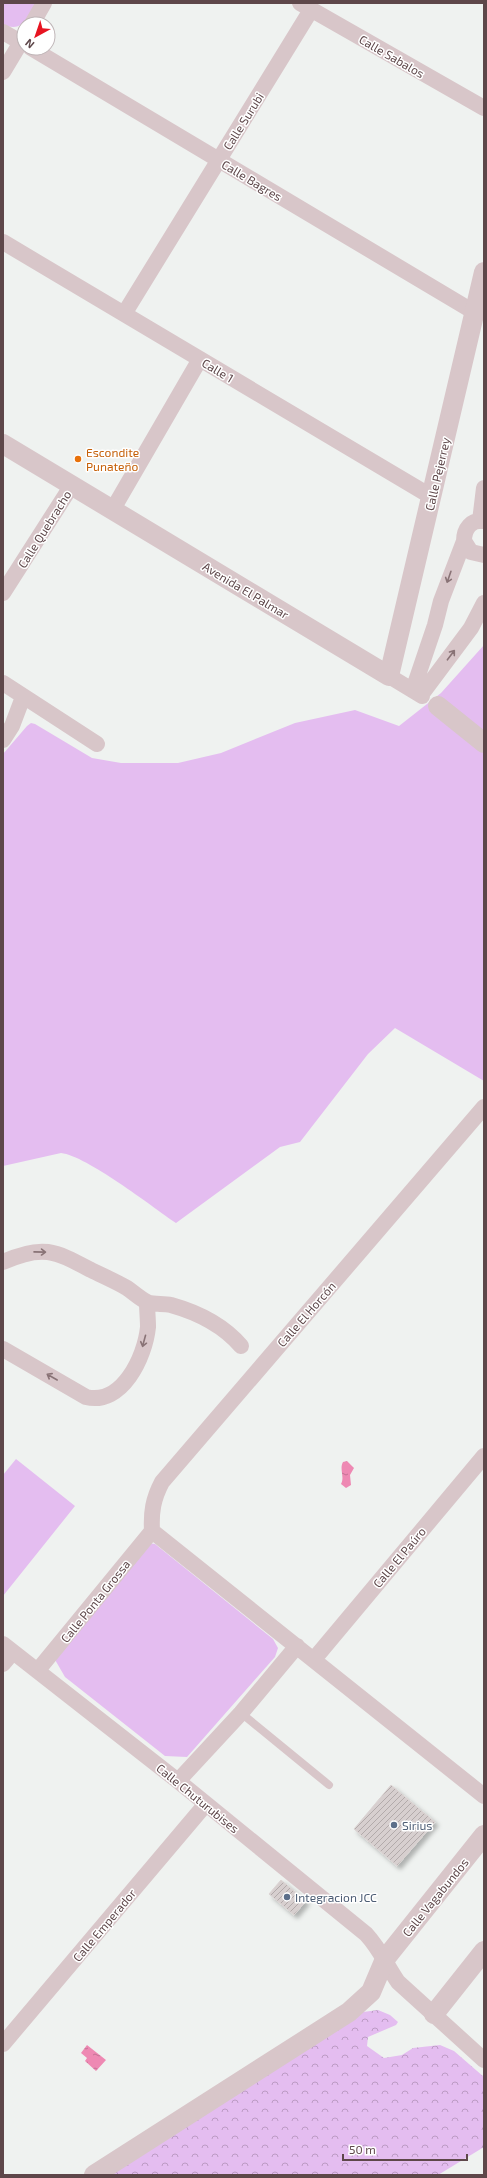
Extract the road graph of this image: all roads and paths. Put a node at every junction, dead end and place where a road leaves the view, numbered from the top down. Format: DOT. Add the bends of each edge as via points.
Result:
graph roads {
  1 [pos="44,3"];
  2 [pos="306,6"];
  3 [pos="37,16"];
  4 [pos="3,32"];
  5 [pos="16,38"];
  6 [pos="16,55"];
  7 [pos="47,56"];
  8 [pos="3,72"];
  9 [pos="484,108"];
  10 [pos="219,160"];
  11 [pos="3,242"];
  12 [pos="484,272"];
  13 [pos="474,312"];
  14 [pos="124,314"];
  15 [pos="200,359"];
  16 [pos="3,444"];
  17 [pos="72,485"];
  18 [pos="484,488"];
  19 [pos="432,497"];
  20 [pos="113,509"];
  21 [pos="482,521"];
  22 [pos="464,541"];
  23 [pos="484,555"];
  24 [pos="3,593"];
  25 [pos="484,603"];
  26 [pos="389,676"];
  27 [pos="3,683"];
  28 [pos="417,693"];
  29 [pos="23,697"];
  30 [pos="438,706"];
  31 [pos="3,740"];
  32 [pos="484,743"];
  33 [pos="97,744"];
  34 [pos="484,1107"];
  35 [pos="3,1262"];
  36 [pos="147,1302"];
  37 [pos="241,1346"];
  38 [pos="3,1349"];
  39 [pos="484,1456"];
  40 [pos="152,1531"];
  41 [pos="297,1646"];
  42 [pos="6,1653"];
  43 [pos="315,1658"];
  44 [pos="38,1670"];
  45 [pos="240,1714"];
  46 [pos="178,1781"];
  47 [pos="329,1784"];
  48 [pos="484,1796"];
  49 [pos="205,1805"];
  50 [pos="484,1835"];
  51 [pos="484,1951"];
  52 [pos="386,1959"];
  53 [pos="434,2014"];
  54 [pos="3,2044"];
  55 [pos="484,2060"];
  56 [pos="94,2175"];
  1 -- 3 [label="street"];
  2 -- 9 [label="street, Calle Sabalos"];
  2 -- 10 [label="street, Calle Surubi"];
  4 -- 5 [label="street, Calle Bagres"];
  6 -- 8 [label="street"];
  7 -- 10 [label="street, Calle Bagres"];
  10 -- 13 [label="street, Calle Bagres"];
  10 -- 14 [label="street, Calle Surubi"];
  11 -- 14 [label="street, Calle 1"];
  12 -- 13 [label="street, Calle Pejerrey"];
  13 -- 19 [label="street, Calle Pejerrey"];
  14 -- 15 [label="street, Calle 1"];
  15 -- 19 [label="street, Calle 1"];
  15 -- 20 [label="street"];
  16 -- 17 [label="street, Avenida El Palmar"];
  17 -- 20 [label="street, Avenida El Palmar"];
  17 -- 24 [label="street, Calle Quebracho"];
  18 -- 21 [label="street"];
  19 -- 26 [label="street, Calle Pejerrey"];
  20 -- 26 [label="street, Avenida El Palmar"];
  21 -- 22 [label="street" via="475,522 466,529"];
  22 -- 23 [label="street" via="471,552"];
  22 -- 28 [label="street, one-way" via="441,601"];
  28 -- 25 [label="street, one-way" via="471,628"];
  26 -- 28 [label="street, Avenida El Palmar"];
  27 -- 29 [label="street"];
  28 -- 30 [label="street, Avenida El Palmar"];
  29 -- 31 [label="street" via="12,726"];
  29 -- 33 [label="street"];
  30 -- 32 [label="street, Avenida El Palmar"];
  34 -- 40 [label="street, Calle El Horcón" via="162,1482 151,1512"];
  35 -- 36 [label="street, one-way" via="37,1251 59,1253 127,1288"];
  36 -- 37 [label="street" via="169,1304 191,1312 223,1330"];
  36 -- 38 [label="street, one-way" via="148,1327 139,1358 118,1390 106,1397 86,1396"];
  39 -- 43 [label="street, Calle El Paúro"];
  40 -- 41 [label="street"];
  40 -- 44 [label="street, Calle Ponta Grossa"];
  41 -- 43 [label="street"];
  41 -- 45 [label="street"];
  42 -- 44 [label="street, Calle Chuturubises"];
  43 -- 48 [label="street"];
  44 -- 46 [label="street, Calle Chuturubises"];
  45 -- 46 [label="street"];
  45 -- 47 [label="lane"];
  46 -- 49 [label="street, Calle Chuturubises"];
  49 -- 52 [label="street, Calle Chuturubises" via="366,1934"];
  49 -- 54 [label="street, Calle Emperador"];
  50 -- 52 [label="street, Calle Vagabundos"];
  51 -- 53 [label="street"];
  52 -- 53 [label="street, Calle Chuturubises" via="389,1970 398,1982"];
  52 -- 56 [label="street, Calle Vagabundos" via="371,1992 349,2012"];
  53 -- 55 [label="street, Calle Chuturubises"];
}
